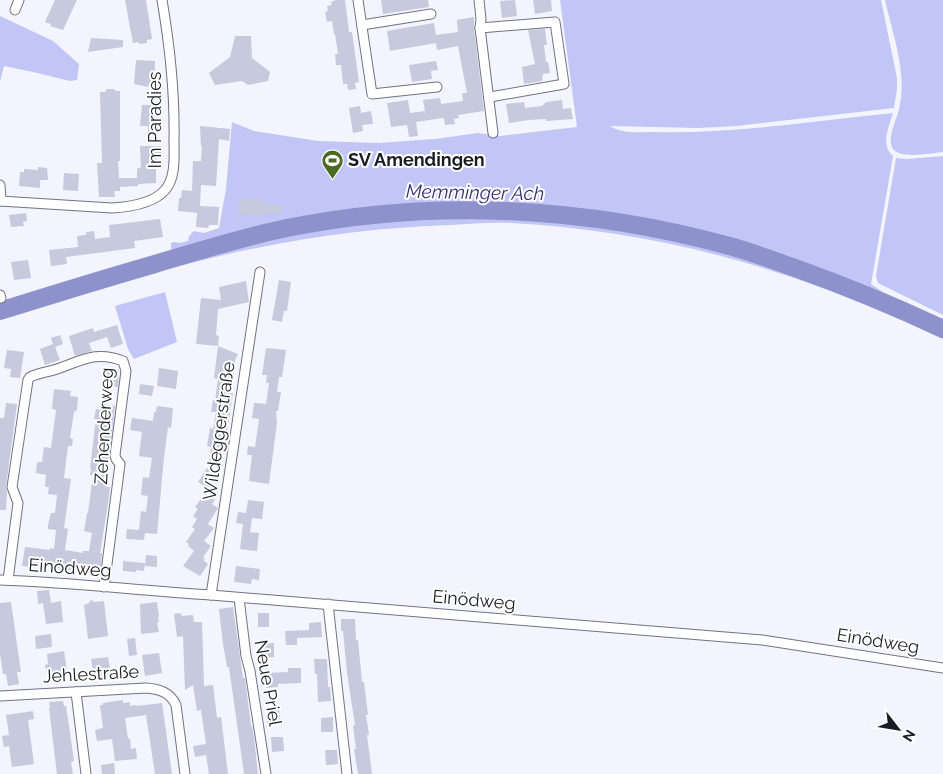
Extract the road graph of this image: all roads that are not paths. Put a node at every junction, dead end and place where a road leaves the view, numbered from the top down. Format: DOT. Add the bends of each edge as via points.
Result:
graph roads {
  1 [pos="19,0"];
  2 [pos="162,0"];
  3 [pos="358,0"];
  4 [pos="479,0"];
  5 [pos="15,10"];
  6 [pos="431,14"];
  7 [pos="362,25"];
  8 [pos="480,28"];
  9 [pos="436,87"];
  10 [pos="490,97"];
  11 [pos="493,133"];
  12 [pos="0,184"];
  13 [pos="0,201"];
  14 [pos="260,272"];
  15 [pos="4,580"];
  16 [pos="104,586"];
  17 [pos="211,595"];
  18 [pos="239,598"];
  19 [pos="328,604"];
  20 [pos="943,668"];
  21 [pos="76,692"];
  22 [pos="0,696"];
  23 [pos="86,774"];
  24 [pos="184,774"];
  25 [pos="266,774"];
  26 [pos="347,774"];
  1 -- 5 [label="street"];
  2 -- 13 [label="street, Im Paradies" via="174,103 174,161 166,189 148,201 124,207"];
  3 -- 7 [label="street"];
  4 -- 8 [label="street"];
  6 -- 7 [label="street"];
  7 -- 9 [label="street" via="372,94"];
  8 -- 10 [label="street"];
  8 -- 10 [label="street" via="555,22 564,84"];
  10 -- 11 [label="street"];
  12 -- 13 [label="street"];
  14 -- 17 [label="street, Wildeggerstraße"];
  15 -- 16 [label="street, Einödweg"];
  15 -- 16 [label="street, Zehenderweg" via="18,503 12,486 28,380 34,375 99,356 123,361 126,372 115,455 120,464"];
  16 -- 17 [label="street, Einödweg"];
  17 -- 18 [label="street, Einödweg"];
  18 -- 19 [label="street, Einödweg"];
  18 -- 25 [label="street, Neue Priel"];
  19 -- 20 [label="street, Einödweg" via="762,640"];
  19 -- 26 [label="street"];
  21 -- 22 [label="street, Jehlestraße"];
  21 -- 23 [label="street"];
  21 -- 24 [label="street, Jehlestraße" via="155,688 169,696 176,705"];
}
